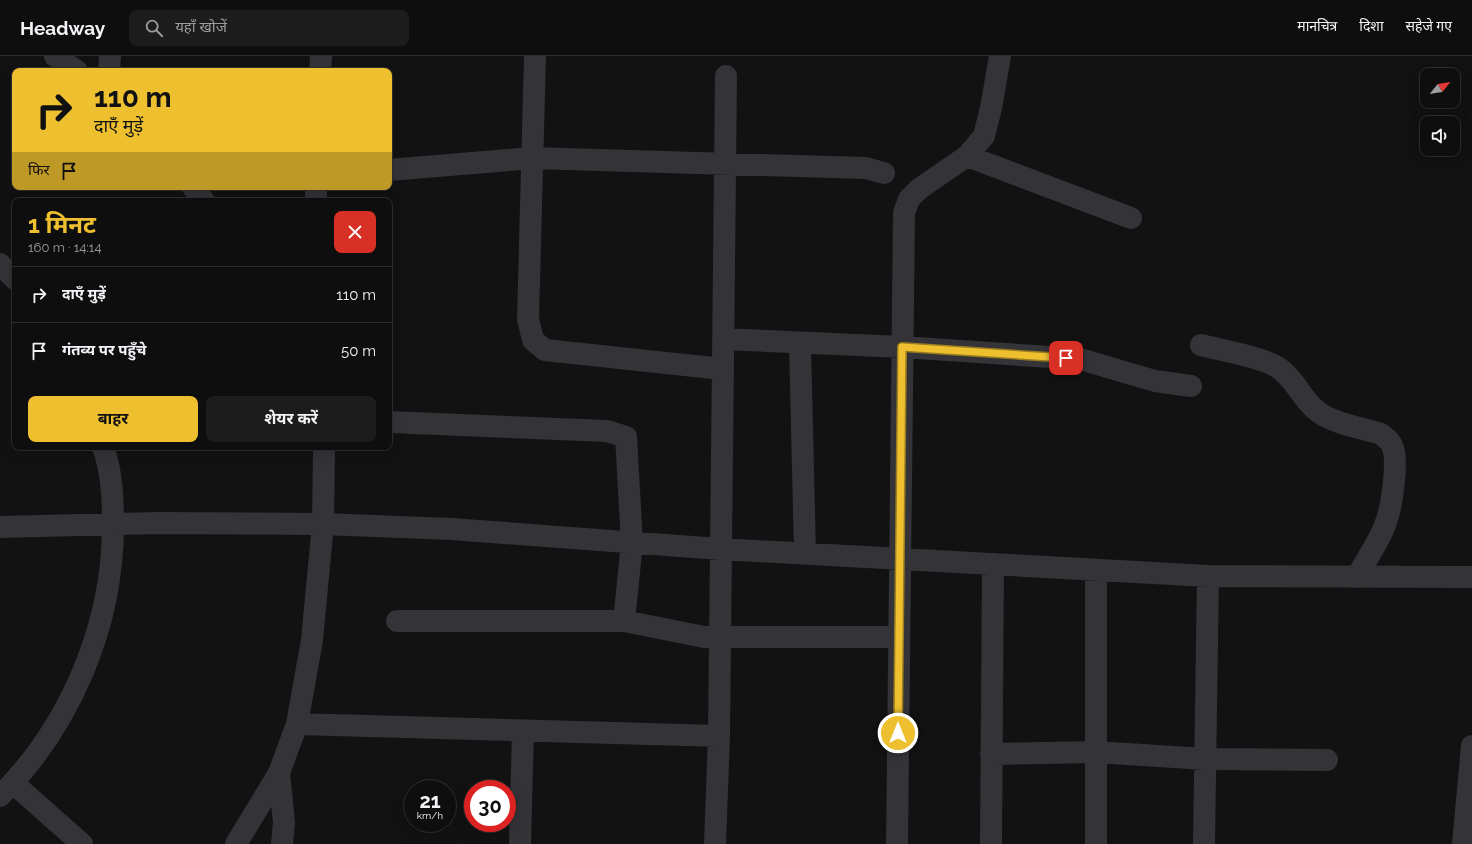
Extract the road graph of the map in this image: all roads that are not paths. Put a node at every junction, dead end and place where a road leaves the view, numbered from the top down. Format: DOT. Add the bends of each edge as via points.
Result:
graph roads {
  1 [pos="55,56"];
  2 [pos="110,56"];
  3 [pos="321,56"];
  4 [pos="535,56"];
  5 [pos="1000,56"];
  6 [pos="73,68"];
  7 [pos="109,68"];
  8 [pos="320,68"];
  9 [pos="726,76"];
  10 [pos="967,156"];
  11 [pos="532,158"];
  12 [pos="724,163"];
  13 [pos="392,170"];
  14 [pos="884,173"];
  15 [pos="195,190"];
  16 [pos="202,198"];
  17 [pos="1131,218"];
  18 [pos="0,264"];
  19 [pos="12,276"];
  20 [pos="723,339"];
  21 [pos="800,344"];
  22 [pos="1201,345"];
  23 [pos="902,347"];
  24 [pos="722,369"];
  25 [pos="1191,386"];
  26 [pos="392,422"];
  27 [pos="104,450"];
  28 [pos="324,450"];
  29 [pos="323,524"];
  30 [pos="113,525"];
  31 [pos="0,527"];
  32 [pos="632,543"];
  33 [pos="720,550"];
  34 [pos="805,553"];
  35 [pos="899,559"];
  36 [pos="993,564"];
  37 [pos="1096,571"];
  38 [pos="1208,576"];
  39 [pos="1357,576"];
  40 [pos="1472,577"];
  41 [pos="396,621"];
  42 [pos="624,621"];
  43 [pos="719,636"];
  44 [pos="898,637"];
  45 [pos="297,724"];
  46 [pos="523,731"];
  47 [pos="719,736"];
  48 [pos="1472,746"];
  49 [pos="1096,752"];
  50 [pos="992,754"];
  51 [pos="1206,759"];
  52 [pos="1327,760"];
  53 [pos="279,773"];
  54 [pos="6,790"];
  55 [pos="82,844"];
  56 [pos="236,844"];
  57 [pos="282,844"];
  58 [pos="520,844"];
  59 [pos="715,844"];
  60 [pos="897,844"];
  61 [pos="991,844"];
  62 [pos="1096,844"];
  63 [pos="1204,844"];
  64 [pos="1463,844"];
  1 -- 6 [label="street"];
  2 -- 7 [label="street"];
  3 -- 8 [label="street"];
  4 -- 11 [label="street"];
  5 -- 10 [label="street" via="984,136"];
  9 -- 12 [label="street"];
  10 -- 17 [label="street"];
  10 -- 23 [label="street" via="919,189 909,199 904,213"];
  11 -- 12 [label="street"];
  11 -- 13 [label="street"];
  11 -- 24 [label="street" via="528,319 533,340 545,350"];
  12 -- 14 [label="street" via="866,168"];
  12 -- 20 [label="street"];
  15 -- 16 [label="street"];
  18 -- 19 [label="street"];
  20 -- 21 [label="street"];
  20 -- 24 [label="street"];
  21 -- 23 [label="street"];
  21 -- 34 [label="street"];
  22 -- 39 [label="street" via="1278,367 1315,410 1325,417 1381,434 1393,446 1391,503 1386,523"];
  23 -- 25 [label="street" via="1080,359 1155,381"];
  23 -- 35 [label="street"];
  24 -- 33 [label="street"];
  26 -- 32 [label="street" via="607,431 626,437"];
  27 -- 30 [label="street" via="112,494"];
  28 -- 29 [label="street"];
  29 -- 30 [label="street"];
  29 -- 32 [label="street" via="451,529"];
  29 -- 45 [label="street" via="312,640"];
  30 -- 31 [label="street"];
  30 -- 54 [label="street" via="113,554 109,578 88,660 74,691 48,736"];
  32 -- 33 [label="street"];
  32 -- 42 [label="street"];
  33 -- 34 [label="street"];
  33 -- 43 [label="street"];
  34 -- 35 [label="street"];
  35 -- 36 [label="street"];
  35 -- 44 [label="street"];
  36 -- 37 [label="street"];
  36 -- 50 [label="street"];
  37 -- 38 [label="street"];
  37 -- 49 [label="street"];
  38 -- 39 [label="street"];
  38 -- 51 [label="street"];
  39 -- 40 [label="street"];
  41 -- 42 [label="street"];
  42 -- 43 [label="street" via="704,637"];
  43 -- 44 [label="street"];
  43 -- 47 [label="street"];
  44 -- 60 [label="street"];
  45 -- 46 [label="street"];
  45 -- 53 [label="street"];
  46 -- 47 [label="street"];
  46 -- 58 [label="street"];
  47 -- 59 [label="street"];
  48 -- 64 [label="street"];
  49 -- 50 [label="street"];
  49 -- 51 [label="street"];
  49 -- 62 [label="street"];
  50 -- 61 [label="street"];
  51 -- 52 [label="street"];
  51 -- 63 [label="street"];
  53 -- 56 [label="street"];
  53 -- 57 [label="street" via="284,822"];
  54 -- 55 [label="street"];
}
